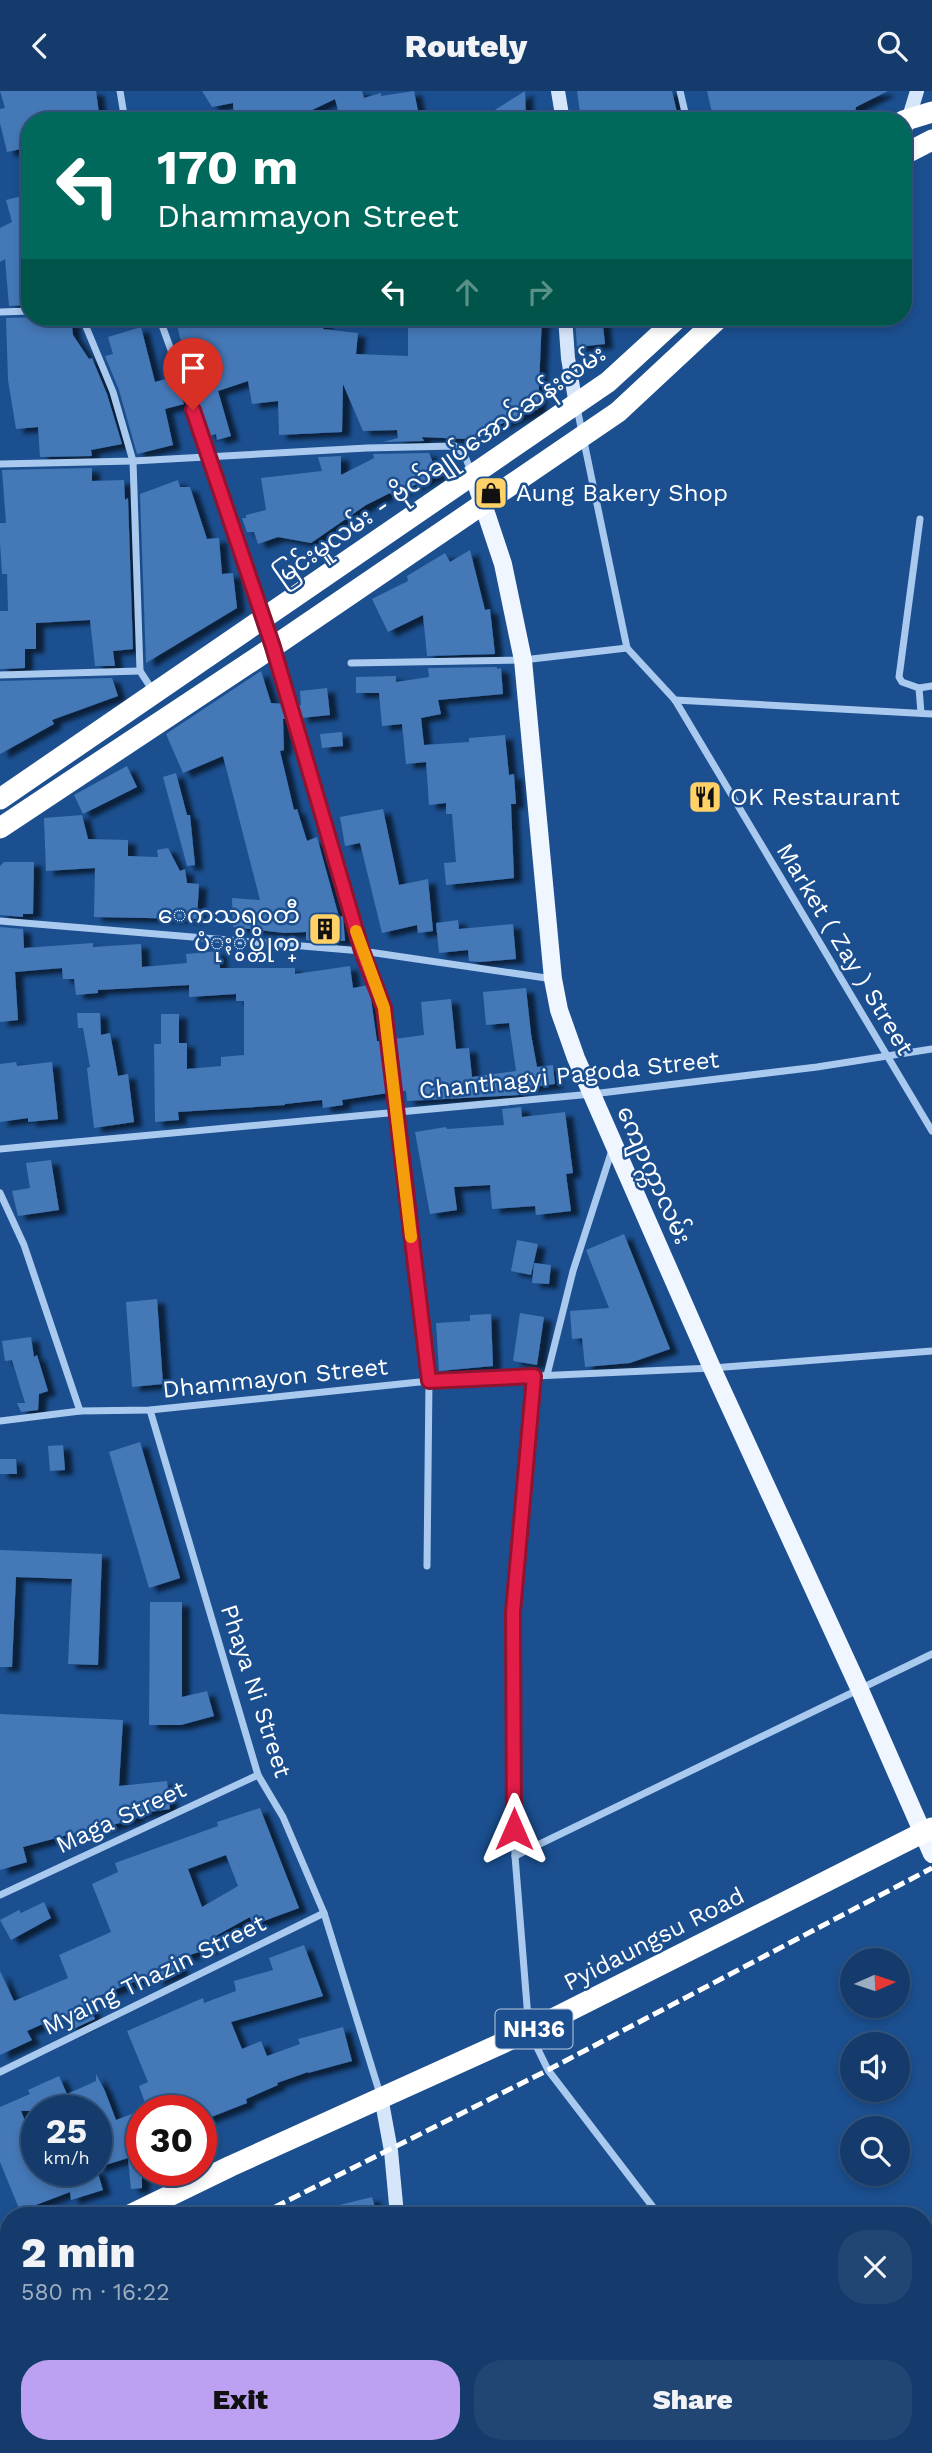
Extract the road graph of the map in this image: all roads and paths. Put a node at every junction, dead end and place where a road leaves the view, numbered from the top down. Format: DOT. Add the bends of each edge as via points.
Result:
graph roads {
  1 [pos="120,91"];
  2 [pos="558,91"];
  3 [pos="680,91"];
  4 [pos="917,91"];
  5 [pos="124,112"];
  6 [pos="562,112"];
  7 [pos="685,112"];
  8 [pos="910,112"];
  9 [pos="932,112"];
  10 [pos="912,122"];
  11 [pos="932,140"];
  12 [pos="912,150"];
  13 [pos="21,311"];
  14 [pos="0,312"];
  15 [pos="86,326"];
  16 [pos="162,326"];
  17 [pos="566,326"];
  18 [pos="669,326"];
  19 [pos="710,326"];
  20 [pos="576,404"];
  21 [pos="584,435"];
  22 [pos="211,457"];
  23 [pos="133,461"];
  24 [pos="0,464"];
  25 [pos="473,474"];
  26 [pos="484,504"];
  27 [pos="920,519"];
  28 [pos="263,621"];
  29 [pos="273,647"];
  30 [pos="626,648"];
  31 [pos="523,660"];
  32 [pos="351,663"];
  33 [pos="140,671"];
  34 [pos="0,675"];
  35 [pos="932,686"];
  36 [pos="919,688"];
  37 [pos="155,694"];
  38 [pos="675,700"];
  39 [pos="921,713"];
  40 [pos="932,714"];
  41 [pos="0,799"];
  42 [pos="0,828"];
  43 [pos="0,921"];
  44 [pos="362,951"];
  45 [pos="553,979"];
  46 [pos="932,1049"];
  47 [pos="886,1056"];
  48 [pos="592,1094"];
  49 [pos="396,1112"];
  50 [pos="932,1131"];
  51 [pos="614,1143"];
  52 [pos="0,1149"];
  53 [pos="0,1193"];
  54 [pos="932,1351"];
  55 [pos="712,1368"];
  56 [pos="547,1375"];
  57 [pos="534,1376"];
  58 [pos="429,1381"];
  59 [pos="150,1410"];
  60 [pos="80,1411"];
  61 [pos="0,1421"];
  62 [pos="427,1566"];
  63 [pos="932,1654"];
  64 [pos="860,1690"];
  65 [pos="258,1775"];
  66 [pos="927,1831"];
  67 [pos="932,1854"];
  68 [pos="515,1856"];
  69 [pos="0,1895"];
  70 [pos="324,1913"];
  71 [pos="529,2031"];
  72 [pos="0,2072"];
  73 [pos="380,2097"];
  74 [pos="146,2207"];
  75 [pos="396,2207"];
  76 [pos="653,2207"];
  1 -- 5 [label="street"];
  2 -- 6 [label="street"];
  3 -- 7 [label="street"];
  4 -- 8 [label="street"];
  9 -- 10 [label="highway"];
  11 -- 12 [label="highway"];
  13 -- 14 [label="street"];
  15 -- 23 [label="street" via="113,392"];
  16 -- 22 [label="street"];
  17 -- 20 [label="street"];
  18 -- 20 [label="highway, မြင်းမူလမ်း - ဗိုလ်ချုပ်အောင်ဆန်းလမ်း" via="608,382"];
  19 -- 21 [label="highway" via="618,412"];
  20 -- 21 [label="street"];
  20 -- 25 [label="highway, မြင်းမူလမ်း - ဗိုလ်ချုပ်အောင်ဆန်းလမ်း"];
  21 -- 26 [label="highway"];
  21 -- 30 [label="street"];
  22 -- 23 [label="street"];
  22 -- 25 [label="street" via="455,446"];
  22 -- 28 [label="street"];
  23 -- 24 [label="street"];
  23 -- 33 [label="street"];
  25 -- 26 [label="main road, ကျောက္ကာလမ်း"];
  25 -- 28 [label="highway, မြင်းမူလမ်း - ဗိုလ်ချုပ်အောင်ဆန်းလမ်း"];
  26 -- 29 [label="highway"];
  26 -- 31 [label="main road, ကျောက္ကာလမ်း" via="503,564"];
  27 -- 36 [label="street" via="899,677"];
  28 -- 29 [label="street"];
  28 -- 37 [label="highway, မြင်းမူလမ်း - ဗိုလ်ချုပ်အောင်ဆန်းလမ်း"];
  29 -- 42 [label="highway"];
  29 -- 44 [label="street"];
  30 -- 31 [label="street"];
  30 -- 38 [label="street, Market ( Zay ) Street"];
  31 -- 32 [label="street"];
  31 -- 45 [label="main road, ကျောက္ကာလမ်း"];
  33 -- 34 [label="street"];
  33 -- 37 [label="street"];
  35 -- 36 [label="street"];
  36 -- 39 [label="street"];
  37 -- 41 [label="highway, မြင်းမူလမ်း - ဗိုလ်ချုပ်အောင်ဆန်းလမ်း"];
  38 -- 39 [label="street"];
  38 -- 47 [label="street, Market ( Zay ) Street"];
  39 -- 40 [label="street"];
  43 -- 44 [label="street"];
  44 -- 45 [label="street"];
  44 -- 49 [label="street" via="384,1008"];
  45 -- 48 [label="main road, ကျောက္ကာလမ်း" via="559,1010"];
  46 -- 47 [label="street, Chanthagyi Pagoda Street"];
  47 -- 48 [label="street, Chanthagyi Pagoda Street"];
  47 -- 50 [label="street, Market ( Zay ) Street"];
  48 -- 49 [label="street, Chanthagyi Pagoda Street"];
  48 -- 51 [label="main road, ကျောက္ကာလမ်း"];
  49 -- 52 [label="street, Chanthagyi Pagoda Street"];
  49 -- 58 [label="street"];
  51 -- 55 [label="main road, ကျောက္ကာလမ်း"];
  51 -- 56 [label="street" via="573,1271"];
  53 -- 60 [label="street" via="24,1245"];
  54 -- 55 [label="street, Dhammayon Street"];
  55 -- 56 [label="street, Dhammayon Street"];
  55 -- 64 [label="main road, ကျောက္ကာလမ်း"];
  56 -- 57 [label="street, Dhammayon Street"];
  57 -- 58 [label="street, Dhammayon Street"];
  57 -- 68 [label="street" via="513,1612"];
  58 -- 59 [label="street, Dhammayon Street"];
  58 -- 62 [label="street"];
  59 -- 60 [label="street, Dhammayon Street"];
  59 -- 65 [label="street, Phaya Ni Street"];
  60 -- 61 [label="street, Dhammayon Street"];
  63 -- 64 [label="street"];
  64 -- 66 [label="main road, ကျောက္ကာလမ်း"];
  64 -- 68 [label="street"];
  65 -- 69 [label="street, Maga Street"];
  65 -- 70 [label="street, Phaya Ni Street" via="283,1817"];
  66 -- 67 [label="main road, ကျောက္ကာလမ်း"];
  66 -- 71 [label="highway, Pyidaungsu Road / NH36"];
  68 -- 71 [label="street"];
  70 -- 72 [label="street, Myaing Thazin Street"];
  70 -- 73 [label="street, Phaya Ni Street"];
  71 -- 73 [label="highway, Pyidaungsu Road / NH36"];
  71 -- 76 [label="street" via="548,2070"];
  73 -- 74 [label="highway, Pyidaungsu Road / NH36"];
  73 -- 75 [label="street"];
}
